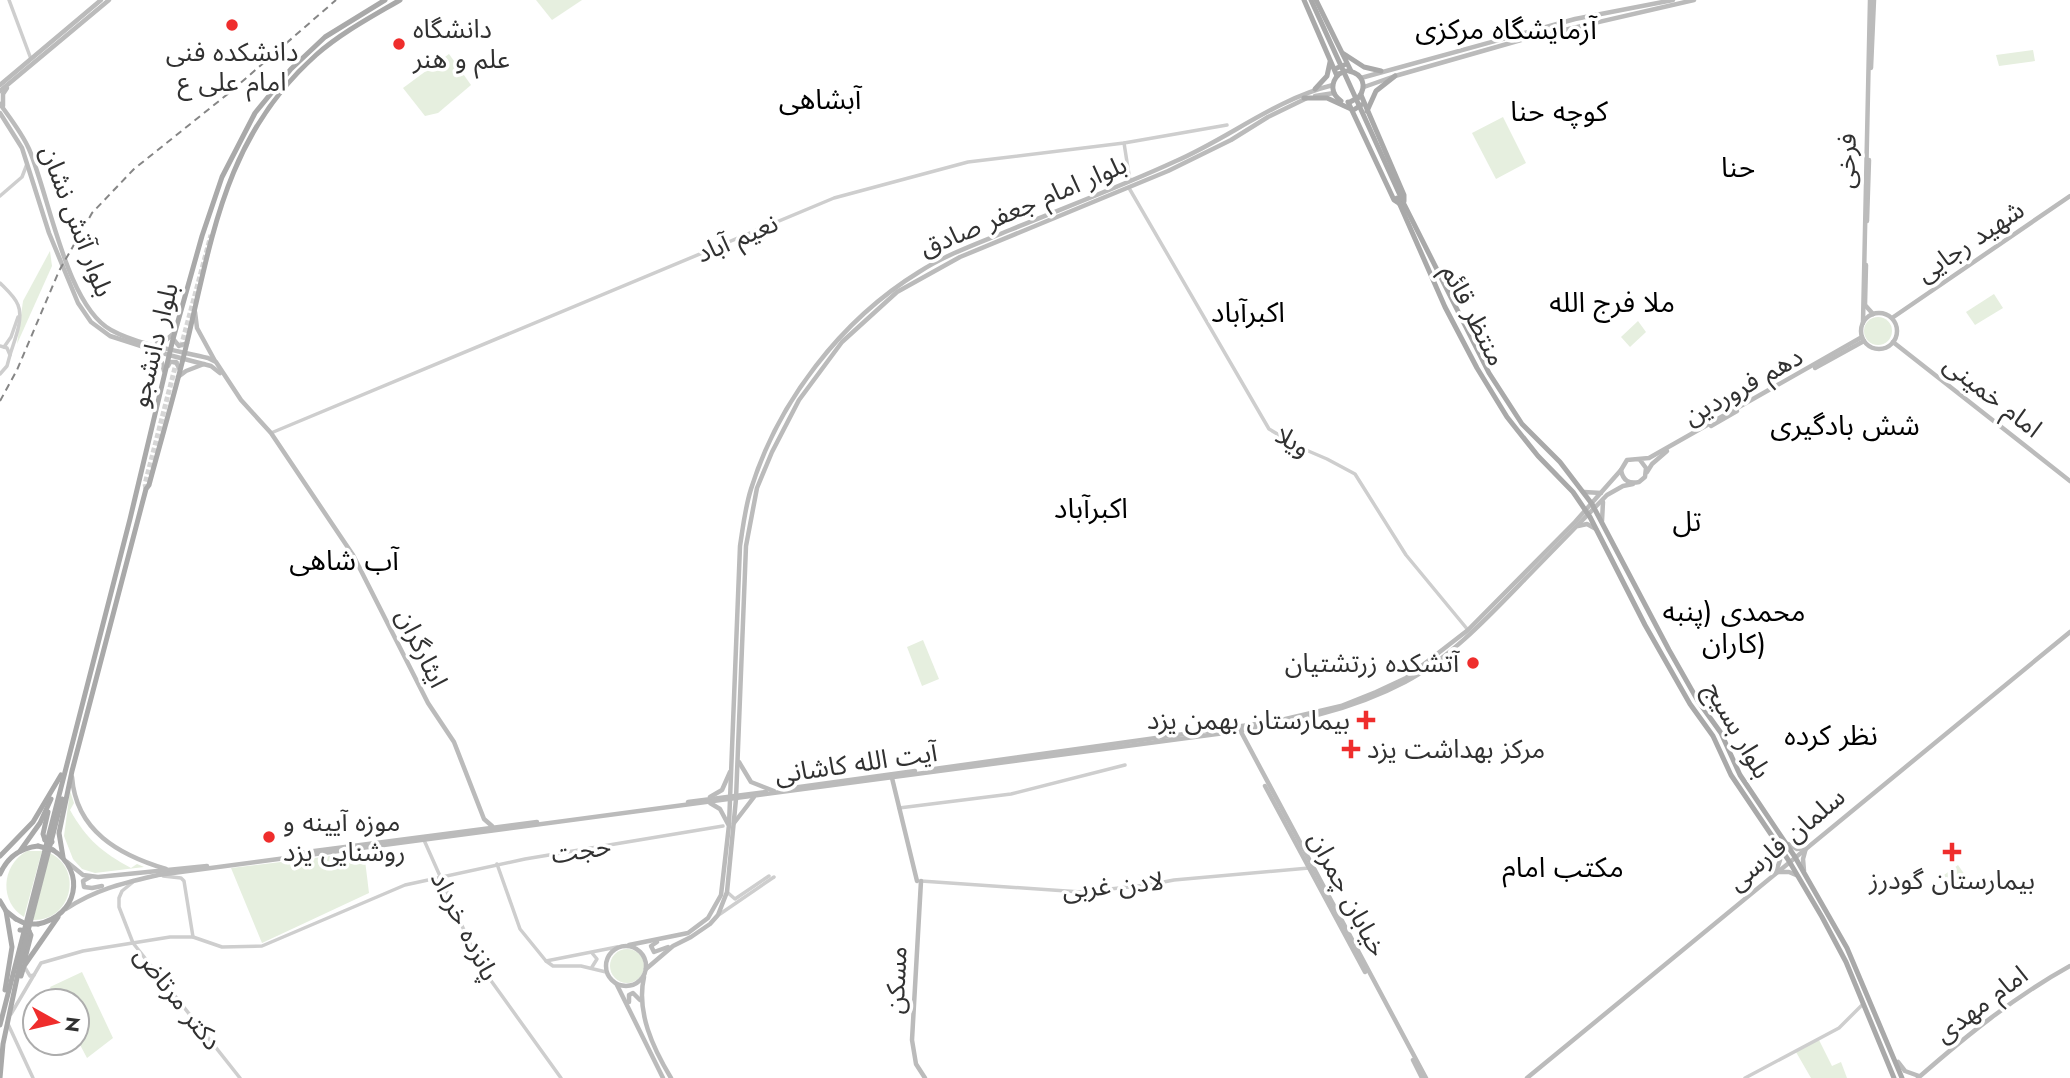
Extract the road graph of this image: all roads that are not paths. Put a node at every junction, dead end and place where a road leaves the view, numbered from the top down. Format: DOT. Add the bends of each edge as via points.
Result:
graph roads {
  1 [pos="9,0"];
  2 [pos="101,0"];
  3 [pos="109,0"];
  4 [pos="385,0"];
  5 [pos="400,0"];
  6 [pos="1310,0"];
  7 [pos="1672,0"];
  8 [pos="1695,0"];
  9 [pos="1872,0"];
  10 [pos="76,25"];
  11 [pos="1340,51"];
  12 [pos="31,59"];
  13 [pos="1330,59"];
  14 [pos="1347,67"];
  15 [pos="1336,71"];
  16 [pos="1381,71"];
  17 [pos="1374,74"];
  18 [pos="1395,76"];
  19 [pos="1361,78"];
  20 [pos="8,81"];
  21 [pos="0,83"];
  22 [pos="1376,83"];
  23 [pos="1332,85"];
  24 [pos="1325,86"];
  25 [pos="1363,87"];
  26 [pos="1315,89"];
  27 [pos="0,91"];
  28 [pos="1331,94"];
  29 [pos="1360,96"];
  30 [pos="1304,98"];
  31 [pos="0,104"];
  32 [pos="1351,107"];
  33 [pos="1365,108"];
  34 [pos="2,112"];
  35 [pos="0,122"];
  36 [pos="8,125"];
  37 [pos="1227,125"];
  38 [pos="1124,143"];
  39 [pos="28,162"];
  40 [pos="22,177"];
  41 [pos="32,177"];
  42 [pos="1130,181"];
  43 [pos="1129,188"];
  44 [pos="1104,191"];
  45 [pos="2070,196"];
  46 [pos="0,197"];
  47 [pos="1096,198"];
  48 [pos="1106,198"];
  49 [pos="1402,204"];
  50 [pos="0,283"];
  51 [pos="195,308"];
  52 [pos="19,311"];
  53 [pos="1873,314"];
  54 [pos="1892,318"];
  55 [pos="1863,323"];
  56 [pos="176,331"];
  57 [pos="173,339"];
  58 [pos="1863,339"];
  59 [pos="1893,342"];
  60 [pos="187,343"];
  61 [pos="2,346"];
  62 [pos="150,346"];
  63 [pos="170,352"];
  64 [pos="10,355"];
  65 [pos="184,356"];
  66 [pos="216,362"];
  67 [pos="205,364"];
  68 [pos="166,370"];
  69 [pos="180,370"];
  70 [pos="0,374"];
  71 [pos="178,378"];
  72 [pos="225,378"];
  73 [pos="271,433"];
  74 [pos="1550,453"];
  75 [pos="1542,459"];
  76 [pos="1640,460"];
  77 [pos="1560,462"];
  78 [pos="1552,470"];
  79 [pos="1622,470"];
  80 [pos="1646,473"];
  81 [pos="2070,481"];
  82 [pos="1633,484"];
  83 [pos="1584,492"];
  84 [pos="1603,496"];
  85 [pos="1577,498"];
  86 [pos="1593,506"];
  87 [pos="1587,512"];
  88 [pos="1602,522"];
  89 [pos="1576,524"];
  90 [pos="1597,530"];
  91 [pos="1649,610"];
  92 [pos="1640,615"];
  93 [pos="737,620"];
  94 [pos="744,621"];
  95 [pos="1655,621"];
  96 [pos="1645,625"];
  97 [pos="743,629"];
  98 [pos="1468,630"];
  99 [pos="737,631"];
  100 [pos="2070,632"];
  101 [pos="1385,690"];
  102 [pos="1251,728"];
  103 [pos="1238,730"];
  104 [pos="1246,743"];
  105 [pos="76,752"];
  106 [pos="738,760"];
  107 [pos="67,763"];
  108 [pos="1125,765"];
  109 [pos="732,768"];
  110 [pos="72,771"];
  111 [pos="892,776"];
  112 [pos="54,789"];
  113 [pos="774,791"];
  114 [pos="1751,791"];
  115 [pos="755,796"];
  116 [pos="1745,796"];
  117 [pos="733,798"];
  118 [pos="707,801"];
  119 [pos="50,802"];
  120 [pos="1754,803"];
  121 [pos="478,804"];
  122 [pos="899,808"];
  123 [pos="481,816"];
  124 [pos="728,825"];
  125 [pos="496,827"];
  126 [pos="486,828"];
  127 [pos="477,829"];
  128 [pos="59,833"];
  129 [pos="424,840"];
  130 [pos="1781,843"];
  131 [pos="1806,848"];
  132 [pos="20,851"];
  133 [pos="0,856"];
  134 [pos="1795,857"];
  135 [pos="65,859"];
  136 [pos="8,861"];
  137 [pos="1789,861"];
  138 [pos="0,864"];
  139 [pos="497,864"];
  140 [pos="1309,868"];
  141 [pos="170,870"];
  142 [pos="1776,872"];
  143 [pos="0,874"];
  144 [pos="1802,875"];
  145 [pos="158,876"];
  146 [pos="439,876"];
  147 [pos="769,876"];
  148 [pos="91,877"];
  149 [pos="774,877"];
  150 [pos="134,880"];
  151 [pos="919,881"];
  152 [pos="111,885"];
  153 [pos="727,892"];
  154 [pos="0,902"];
  155 [pos="65,909"];
  156 [pos="6,911"];
  157 [pos="718,915"];
  158 [pos="58,917"];
  159 [pos="1830,924"];
  160 [pos="193,937"];
  161 [pos="661,940"];
  162 [pos="133,943"];
  163 [pos="629,945"];
  164 [pos="673,946"];
  165 [pos="617,947"];
  166 [pos="590,952"];
  167 [pos="11,960"];
  168 [pos="546,961"];
  169 [pos="24,965"];
  170 [pos="2070,966"];
  171 [pos="592,967"];
  172 [pos="606,972"];
  173 [pos="645,972"];
  174 [pos="36,974"];
  175 [pos="616,984"];
  176 [pos="641,1004"];
  177 [pos="1863,1004"];
  178 [pos="630,1009"];
  179 [pos="9,1016"];
  180 [pos="1878,1017"];
  181 [pos="1870,1020"];
  182 [pos="3,1023"];
  183 [pos="1895,1059"];
  184 [pos="0,1078"];
  185 [pos="33,1078"];
  186 [pos="240,1078"];
  187 [pos="561,1078"];
  188 [pos="663,1078"];
  189 [pos="671,1078"];
  190 [pos="925,1078"];
  191 [pos="1424,1078"];
  192 [pos="1527,1078"];
  193 [pos="1745,1078"];
  194 [pos="1893,1078"];
  195 [pos="1902,1078"];
  196 [pos="1919,1078"];
  1 -- 12 [label="street"];
  2 -- 10 [label="main road"];
  3 -- 10 [label="main road"];
  4 -- 56 [label="main road, بلوار دانشجو" via="309,51 243,132 202,236"];
  5 -- 51 [label="main road, بلوار دانشجو" via="314,57 262,117 228,181"];
  6 -- 11 [label="main road"];
  6 -- 13 [label="main road"];
  6 -- 49 [label="main road, منتظر قائم"];
  6 -- 49 [label="main road, منتظر قائم"];
  7 -- 16 [label="main road" via="1575,19"];
  8 -- 18 [label="main road" via="1521,40"];
  9 -- 53 [label="main road, فرخی" via="1865,300"];
  9 -- 55 [label="main road, فرخی"];
  10 -- 12 [label="main road"];
  10 -- 20 [label="main road"];
  11 -- 14 [label="main road"];
  11 -- 16 [label="main road" via="1364,67"];
  12 -- 20 [label="main road"];
  13 -- 15 [label="main road"];
  13 -- 26 [label="main road" via="1330,72"];
  14 -- 15 [label="main road, bridge"];
  14 -- 19 [label="main road"];
  15 -- 23 [label="main road"];
  16 -- 17 [label="main road"];
  17 -- 19 [label="main road"];
  17 -- 22 [label="main road"];
  18 -- 22 [label="main road"];
  18 -- 33 [label="main road" via="1376,91"];
  19 -- 25 [label="main road"];
  20 -- 21 [label="main road"];
  20 -- 27 [label="main road"];
  20 -- 34 [label="main road"];
  22 -- 25 [label="main road"];
  23 -- 24 [label="main road, بلوار امام جعفر صادق"];
  23 -- 28 [label="main road"];
  24 -- 26 [label="main road, بلوار امام جعفر صادق"];
  24 -- 28 [label="main road"];
  25 -- 29 [label="main road"];
  26 -- 42 [label="main road, بلوار امام جعفر صادق"];
  28 -- 30 [label="main road, بلوار امام جعفر صادق"];
  28 -- 32 [label="main road"];
  29 -- 32 [label="main road, bridge"];
  29 -- 33 [label="main road"];
  30 -- 32 [label="main road" via="1328,99"];
  30 -- 43 [label="main road, بلوار امام جعفر صادق" via="1231,140"];
  31 -- 34 [label="main road, بلوار آتش نشان"];
  32 -- 33 [label="main road, bridge"];
  32 -- 49 [label="main road" via="1394,200"];
  33 -- 49 [label="main road" via="1404,195"];
  34 -- 36 [label="main road, بلوار آتش نشان"];
  34 -- 62 [label="main road, بلوار آتش نشان" via="27,145 50,219 89,310 113,331"];
  35 -- 36 [label="main road"];
  36 -- 39 [label="main road, بلوار آتش نشان"];
  37 -- 38 [label="street, نعیم آباد"];
  38 -- 42 [label="street"];
  38 -- 73 [label="street, نعیم آباد" via="968,162 834,198"];
  39 -- 40 [label="street"];
  39 -- 41 [label="main road, بلوار آتش نشان"];
  40 -- 41 [label="street"];
  40 -- 46 [label="street"];
  41 -- 62 [label="main road, بلوار آتش نشان" via="84,313 110,336"];
  42 -- 44 [label="main road, بلوار امام جعفر صادق"];
  43 -- 48 [label="main road, بلوار امام جعفر صادق"];
  43 -- 98 [label="street, ویلا" via="1269,429 1355,474 1406,555"];
  44 -- 47 [label="main road, بلوار امام جعفر صادق"];
  44 -- 48 [label="main road"];
  45 -- 54 [label="main road, شهید رجایی"];
  47 -- 48 [label="main road, بلوار امام جعفر صادق"];
  47 -- 93 [label="main road, بلوار امام جعفر صادق" via="930,265 881,298 839,338 793,398 751,488 740,547"];
  47 -- 94 [label="main road, بلوار امام جعفر صادق" via="923,275 882,304 831,355 787,422 757,488 748,533"];
  49 -- 74 [label="main road, منتظر قائم" via="1489,373 1522,424"];
  49 -- 75 [label="main road, منتظر قائم" via="1477,368 1507,417"];
  50 -- 52 [label="street"];
  51 -- 60 [label="main road, بلوار دانشجو"];
  51 -- 66 [label="main road, ایثارگران" via="197,328"];
  52 -- 61 [label="street" via="11,337"];
  52 -- 64 [label="street"];
  53 -- 54 [label="main road"];
  53 -- 55 [label="main road"];
  54 -- 59 [label="main road" via="1897,332"];
  55 -- 58 [label="main road"];
  56 -- 57 [label="main road, بلوار دانشجو"];
  56 -- 62 [label="main road"];
  57 -- 60 [label="main road" via="179,346"];
  57 -- 63 [label="main road, بلوار دانشجو"];
  58 -- 59 [label="main road" via="1878,349"];
  58 -- 76 [label="main road, دهم فروردین"];
  58 -- 80 [label="main road, دهم فروردین" via="1668,451"];
  59 -- 81 [label="main road, امام خمینی"];
  60 -- 65 [label="main road, بلوار دانشجو"];
  61 -- 64 [label="street"];
  62 -- 63 [label="main road, بلوار آتش نشان"];
  62 -- 68 [label="main road"];
  63 -- 65 [label="main road, بلوار آتش نشان"];
  63 -- 68 [label="main road, بلوار دانشجو"];
  64 -- 70 [label="street"];
  65 -- 66 [label="main road"];
  65 -- 67 [label="main road, ایثارگران"];
  65 -- 69 [label="main road, بلوار دانشجو"];
  66 -- 72 [label="main road, ایثارگران"];
  67 -- 71 [label="main road"];
  67 -- 72 [label="main road, ایثارگران"];
  68 -- 69 [label="main road" via="170,362 176,362"];
  68 -- 107 [label="main road, بلوار دانشجو"];
  69 -- 71 [label="main road, بلوار دانشجو"];
  71 -- 105 [label="main road, بلوار دانشجو"];
  72 -- 73 [label="main road, ایثارگران"];
  73 -- 121 [label="main road, ایثارگران" via="361,569 428,703 454,742"];
  74 -- 75 [label="main road"];
  74 -- 77 [label="main road, منتظر قائم"];
  75 -- 78 [label="main road, منتظر قائم"];
  76 -- 79 [label="main road" via="1630,459"];
  76 -- 80 [label="main road"];
  77 -- 78 [label="main road"];
  77 -- 83 [label="main road, منتظر قائم"];
  78 -- 85 [label="main road, منتظر قائم"];
  79 -- 82 [label="main road" via="1625,480"];
  79 -- 84 [label="main road"];
  80 -- 82 [label="main road"];
  82 -- 84 [label="main road"];
  83 -- 84 [label="main road"];
  83 -- 86 [label="main road, منتظر قائم"];
  84 -- 86 [label="main road"];
  84 -- 88 [label="main road"];
  85 -- 87 [label="main road, منتظر قائم"];
  85 -- 89 [label="main road"];
  86 -- 87 [label="main road, آیت الله کاشانی"];
  86 -- 88 [label="main road, بلوار بسیج"];
  87 -- 89 [label="main road, آیت الله کاشانی"];
  87 -- 90 [label="main road, بلوار بسیج"];
  88 -- 91 [label="main road, بلوار بسیج"];
  89 -- 90 [label="main road"];
  89 -- 98 [label="main road, آیت الله کاشانی"];
  89 -- 101 [label="main road, آیت الله کاشانی" via="1460,642 1407,681"];
  90 -- 92 [label="main road, بلوار بسیج"];
  91 -- 92 [label="main road"];
  91 -- 95 [label="main road, بلوار بسیج"];
  92 -- 96 [label="main road, بلوار بسیج"];
  93 -- 94 [label="main road" via="740,624"];
  93 -- 99 [label="main road, بلوار امام جعفر صادق"];
  94 -- 97 [label="main road, بلوار امام جعفر صادق"];
  95 -- 96 [label="main road"];
  95 -- 114 [label="main road, بلوار بسیج"];
  96 -- 116 [label="main road, بلوار بسیج"];
  97 -- 99 [label="main road"];
  97 -- 106 [label="main road, بلوار امام جعفر صادق"];
  98 -- 101 [label="main road, آیت الله کاشانی"];
  99 -- 109 [label="main road, بلوار امام جعفر صادق"];
  100 -- 131 [label="main road, سلمان فارسی"];
  101 -- 102 [label="main road, آیت الله کاشانی" via="1342,710"];
  101 -- 103 [label="main road, آیت الله کاشانی" via="1341,706"];
  102 -- 103 [label="main road, آیت الله کاشانی"];
  102 -- 104 [label="main road"];
  103 -- 104 [label="main road, خیابان چمران"];
  103 -- 111 [label="main road, آیت الله کاشانی"];
  103 -- 140 [label="main road, خیابان چمران"];
  104 -- 191 [label="main road, خیابان چمران"];
  105 -- 110 [label="main road"];
  105 -- 179 [label="main road"];
  106 -- 113 [label="main road" via="751,782"];
  106 -- 117 [label="main road, بلوار امام جعفر صادق"];
  107 -- 112 [label="main road"];
  107 -- 182 [label="main road"];
  108 -- 122 [label="street" via="1011,794"];
  109 -- 117 [label="main road, بلوار امام جعفر صادق"];
  109 -- 118 [label="main road" via="722,790"];
  110 -- 128 [label="main road"];
  110 -- 141 [label="main road" via="80,807 96,834 137,860"];
  111 -- 113 [label="main road, آیت الله کاشانی"];
  111 -- 115 [label="main road, آیت الله کاشانی"];
  111 -- 122 [label="main road, مسکن"];
  112 -- 119 [label="main road"];
  112 -- 133 [label="main road" via="33,822"];
  113 -- 117 [label="main road, آیت الله کاشانی"];
  114 -- 116 [label="main road"];
  114 -- 120 [label="main road, بلوار بسیج"];
  115 -- 117 [label="main road, آیت الله کاشانی"];
  115 -- 124 [label="main road"];
  116 -- 120 [label="main road, بلوار بسیج"];
  117 -- 118 [label="main road, آیت الله کاشانی"];
  117 -- 124 [label="main road"];
  118 -- 124 [label="main road" via="720,809"];
  118 -- 125 [label="main road, آیت الله کاشانی"];
  118 -- 129 [label="main road, آیت الله کاشانی"];
  119 -- 128 [label="main road, bridge" via="43,834 52,842"];
  119 -- 132 [label="main road"];
  120 -- 130 [label="main road, بلوار بسیج"];
  121 -- 123 [label="main road, ایثارگران"];
  121 -- 125 [label="main road, ایثارگران" via="486,822"];
  122 -- 151 [label="main road, مسکن"];
  123 -- 126 [label="main road, ایثارگران"];
  123 -- 127 [label="main road"];
  124 -- 139 [label="street, حجت"];
  124 -- 153 [label="main road"];
  124 -- 161 [label="main road" via="723,883 716,906 688,933"];
  125 -- 126 [label="main road, آیت الله کاشانی"];
  126 -- 127 [label="main road, آیت الله کاشانی"];
  127 -- 141 [label="main road, آیت الله کاشانی"];
  128 -- 135 [label="main road"];
  129 -- 145 [label="main road, آیت الله کاشانی"];
  129 -- 146 [label="street, پانزده خرداد"];
  130 -- 131 [label="main road"];
  130 -- 134 [label="main road, بلوار بسیج"];
  130 -- 137 [label="main road, بلوار بسیج"];
  130 -- 142 [label="main road"];
  131 -- 134 [label="main road, سلمان فارسی"];
  131 -- 144 [label="main road"];
  132 -- 135 [label="main road, bridge" via="38,846 53,849"];
  132 -- 136 [label="main road"];
  134 -- 137 [label="main road, سلمان فارسی"];
  134 -- 144 [label="main road, بلوار بسیج"];
  135 -- 148 [label="main road"];
  135 -- 155 [label="main road" via="74,882"];
  136 -- 138 [label="main road"];
  136 -- 143 [label="main road"];
  137 -- 142 [label="main road, سلمان فارسی"];
  137 -- 144 [label="main road, بلوار بسیج"];
  139 -- 146 [label="street, حجت"];
  139 -- 168 [label="street" via="520,929"];
  140 -- 151 [label="street, لادن غربی" via="1081,892"];
  140 -- 191 [label="main road, خیابان چمران"];
  141 -- 148 [label="main road, آیت الله کاشانی"];
  142 -- 144 [label="main road"];
  142 -- 192 [label="main road, سلمان فارسی"];
  144 -- 159 [label="main road"];
  145 -- 150 [label="main road, آیت الله کاشانی"];
  145 -- 160 [label="street" via="184,881"];
  146 -- 160 [label="street, حجت" via="405,885 262,946 222,947"];
  146 -- 187 [label="street, پانزده خرداد" via="479,964"];
  147 -- 153 [label="street" via="735,899"];
  148 -- 152 [label="main road" via="83,881 84,887"];
  149 -- 157 [label="street"];
  150 -- 152 [label="main road, آیت الله کاشانی"];
  150 -- 162 [label="street, دکتر مرتاض" via="119,898"];
  151 -- 190 [label="main road, مسکن" via="912,1040 916,1064"];
  152 -- 155 [label="main road, آیت الله کاشانی"];
  153 -- 157 [label="main road"];
  154 -- 156 [label="main road"];
  155 -- 158 [label="main road"];
  156 -- 158 [label="main road, bridge" via="26,924"];
  156 -- 167 [label="main road"];
  157 -- 164 [label="main road" via="702,931"];
  158 -- 169 [label="main road"];
  159 -- 177 [label="main road"];
  159 -- 180 [label="main road" via="1847,948"];
  160 -- 162 [label="street"];
  161 -- 163 [label="main road"];
  161 -- 164 [label="main road" via="651,950"];
  162 -- 174 [label="street" via="48,959"];
  162 -- 186 [label="street, دکتر مرتاض"];
  163 -- 165 [label="main road"];
  163 -- 173 [label="main road" via="643,954"];
  164 -- 173 [label="main road"];
  165 -- 166 [label="street"];
  165 -- 172 [label="main road" via="606,960"];
  166 -- 168 [label="street"];
  166 -- 171 [label="street" via="597,959"];
  167 -- 169 [label="main road, bridge" via="17,934 29,931"];
  167 -- 182 [label="main road"];
  168 -- 171 [label="street" via="553,966"];
  169 -- 174 [label="street" via="30,976"];
  169 -- 179 [label="main road"];
  170 -- 196 [label="main road, امام مهدی" via="2015,999"];
  171 -- 172 [label="street"];
  172 -- 175 [label="main road"];
  173 -- 175 [label="main road" via="634,985"];
  173 -- 176 [label="main road"];
  174 -- 179 [label="street"];
  175 -- 178 [label="main road"];
  176 -- 178 [label="main road" via="636,993 631,993"];
  176 -- 189 [label="main road"];
  177 -- 181 [label="main road"];
  177 -- 193 [label="street" via="1839,1028"];
  178 -- 188 [label="main road"];
  179 -- 182 [label="main road"];
  180 -- 181 [label="main road"];
  180 -- 183 [label="main road"];
  181 -- 194 [label="main road"];
  182 -- 184 [label="main road"];
  182 -- 185 [label="street"];
  183 -- 195 [label="main road"];
  183 -- 196 [label="main road"];
}
